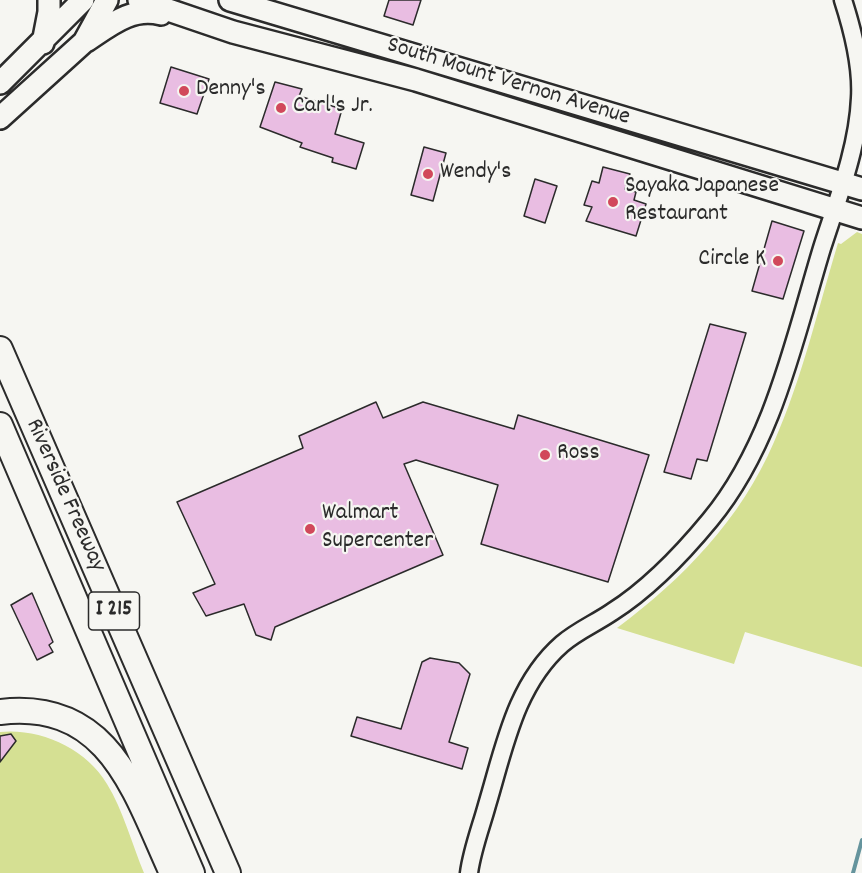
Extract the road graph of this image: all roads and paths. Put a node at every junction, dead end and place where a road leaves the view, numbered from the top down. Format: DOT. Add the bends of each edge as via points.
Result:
graph roads {
  1 [pos="49,0"];
  2 [pos="82,0"];
  3 [pos="107,0"];
  4 [pos="139,0"];
  5 [pos="843,0"];
  6 [pos="234,1"];
  7 [pos="188,18"];
  8 [pos="84,42"];
  9 [pos="43,43"];
  10 [pos="0,83"];
  11 [pos="0,118"];
  12 [pos="852,186"];
  13 [pos="834,209"];
  14 [pos="862,218"];
  15 [pos="0,349"];
  16 [pos="0,425"];
  17 [pos="0,712"];
  18 [pos="172,873"];
  19 [pos="192,873"];
  20 [pos="228,873"];
  21 [pos="469,873"];
  1 -- 9 [label="main road"];
  2 -- 9 [label="main road"];
  3 -- 8 [label="main road"];
  4 -- 7 [label="main road, South Mount Vernon Avenue"];
  5 -- 12 [label="street" via="860,100"];
  6 -- 12 [label="main road, South Mount Vernon Avenue"];
  7 -- 8 [label="main road" via="139,11"];
  7 -- 13 [label="main road, South Mount Vernon Avenue" via="416,80"];
  8 -- 11 [label="main road"];
  9 -- 10 [label="main road"];
  12 -- 13 [label="street"];
  13 -- 14 [label="main road, South Mount Vernon Avenue"];
  13 -- 21 [label="street" via="771,409 741,475 682,554 614,612 575,634 543,663 511,725"];
  15 -- 20 [label="highway, Riverside Freeway / I 215"];
  16 -- 19 [label="highway, Riverside Freeway / I 215"];
  17 -- 18 [label="highway" via="41,712 66,720 88,731 111,751 127,776"];
}
